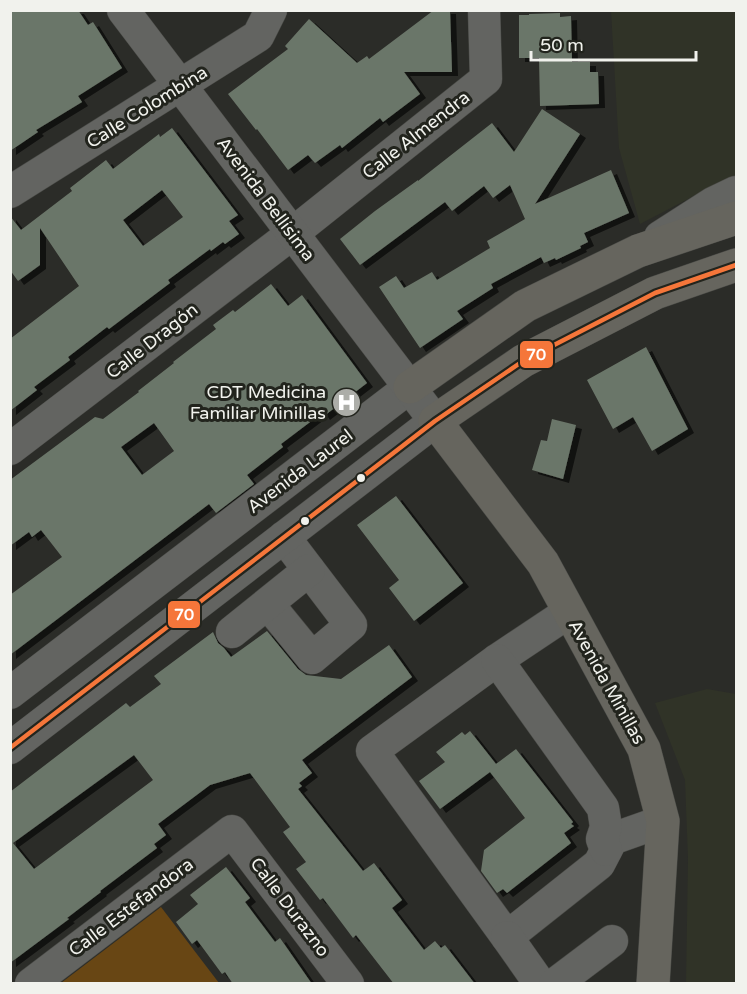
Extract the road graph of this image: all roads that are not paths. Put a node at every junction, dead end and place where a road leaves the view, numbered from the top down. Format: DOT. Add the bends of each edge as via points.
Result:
graph roads {
  1 [pos="123,10"];
  2 [pos="271,10"];
  3 [pos="484,10"];
  4 [pos="180,86"];
  5 [pos="10,192"];
  6 [pos="736,192"];
  7 [pos="736,218"];
  8 [pos="293,233"];
  9 [pos="639,251"];
  10 [pos="736,265"];
  11 [pos="410,387"];
  12 [pos="435,421"];
  13 [pos="10,449"];
  14 [pos="284,537"];
  15 [pos="309,570"];
  16 [pos="268,604"];
  17 [pos="569,612"];
  18 [pos="232,632"];
  19 [pos="497,660"];
  20 [pos="10,693"];
  21 [pos="10,748"];
  22 [pos="663,821"];
  23 [pos="232,831"];
  24 [pos="606,850"];
  25 [pos="507,937"];
  26 [pos="612,941"];
  27 [pos="31,984"];
  28 [pos="348,984"];
  29 [pos="540,984"];
  30 [pos="555,984"];
  31 [pos="654,984"];
  1 -- 4 [label="street, Avenida Bellísima"];
  2 -- 4 [label="street, Calle Colombina" via="258,36"];
  3 -- 8 [label="street, Calle Almendra" via="486,79"];
  4 -- 5 [label="street, Calle Colombina"];
  4 -- 8 [label="street, Avenida Bellísima"];
  6 -- 9 [label="street"];
  7 -- 9 [label="main road, Avenida Laurel"];
  8 -- 11 [label="street, Avenida Bellísima"];
  8 -- 13 [label="street, Calle Dragón"];
  9 -- 11 [label="main road, Avenida Laurel" via="525,306"];
  10 -- 12 [label="main road" via="655,293 523,361"];
  11 -- 12 [label="street, Avenida Bellísima"];
  11 -- 20 [label="street, Avenida Laurel"];
  12 -- 14 [label="street"];
  12 -- 17 [label="main road, Avenida Minillas" via="543,563"];
  14 -- 15 [label="street"];
  14 -- 21 [label="street"];
  15 -- 16 [label="street"];
  15 -- 16 [label="street" via="351,625 312,658"];
  16 -- 18 [label="street"];
  17 -- 19 [label="street"];
  17 -- 22 [label="main road, Avenida Minillas" via="644,749"];
  19 -- 24 [label="street" via="603,807 606,826 602,839"];
  19 -- 25 [label="street" via="372,751"];
  22 -- 24 [label="street" via="612,839"];
  22 -- 31 [label="main road, Avenida Minillas"];
  23 -- 27 [label="street, Calle Estefandora"];
  23 -- 28 [label="street, Calle Durazno"];
  24 -- 25 [label="street" via="599,864"];
  25 -- 29 [label="street"];
  26 -- 30 [label="street"];
}
